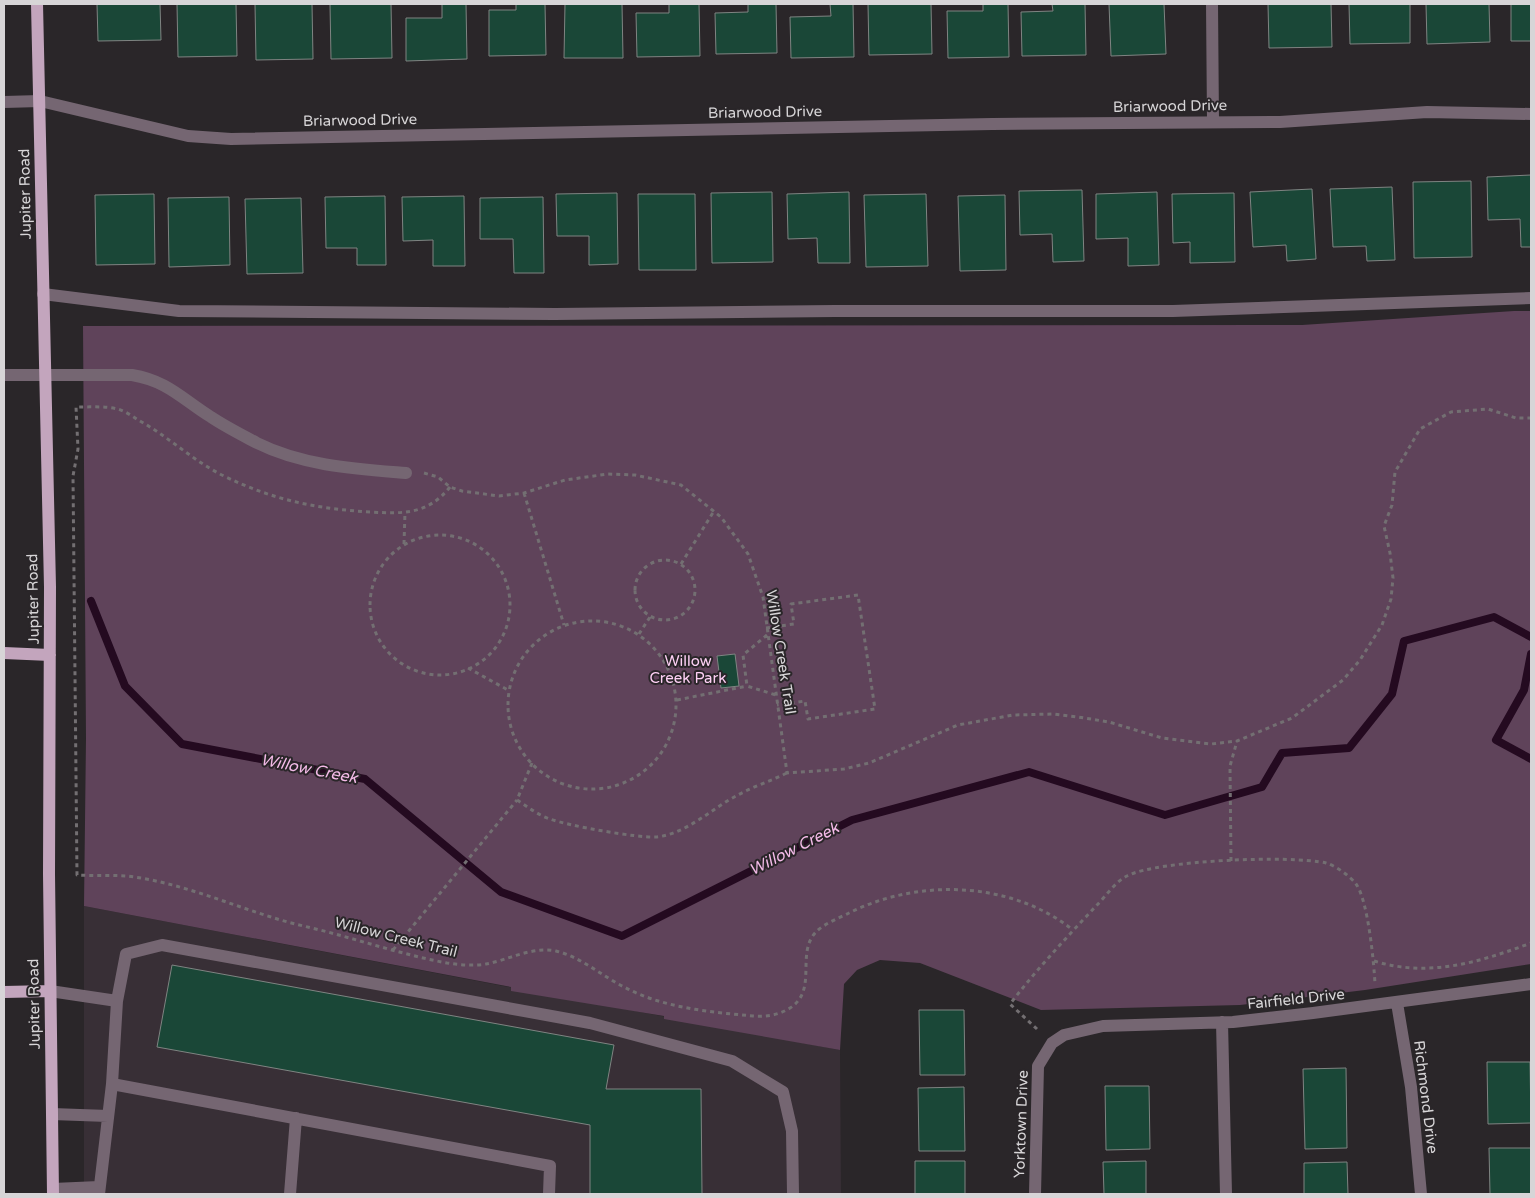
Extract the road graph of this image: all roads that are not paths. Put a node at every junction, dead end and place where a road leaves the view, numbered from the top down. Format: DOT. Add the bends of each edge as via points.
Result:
graph roads {
  1 [pos="37,4"];
  2 [pos="1212,4"];
  3 [pos="40,101"];
  4 [pos="4,102"];
  5 [pos="1531,114"];
  6 [pos="1213,122"];
  7 [pos="43,294"];
  8 [pos="1531,298"];
  9 [pos="4,375"];
  10 [pos="45,375"];
  11 [pos="406,473"];
  12 [pos="4,653"];
  13 [pos="50,655"];
  14 [pos="1531,984"];
  15 [pos="50,991"];
  16 [pos="4,992"];
  17 [pos="118,1001"];
  18 [pos="1397,1004"];
  19 [pos="1222,1022"];
  20 [pos="1064,1035"];
  21 [pos="112,1084"];
  22 [pos="52,1114"];
  23 [pos="108,1116"];
  24 [pos="296,1118"];
  25 [pos="53,1191"];
  26 [pos="99,1191"];
  27 [pos="290,1194"];
  28 [pos="549,1194"];
  29 [pos="793,1194"];
  30 [pos="1035,1194"];
  31 [pos="1226,1194"];
  32 [pos="1420,1194"];
  1 -- 3 [label="main road, Jupiter Road"];
  2 -- 6 [label="street"];
  3 -- 4 [label="street, Briarwood Drive"];
  3 -- 6 [label="street, Briarwood Drive" via="188,136 231,139"];
  3 -- 7 [label="main road, Jupiter Road"];
  5 -- 6 [label="street, Briarwood Drive" via="1427,112 1280,122"];
  7 -- 8 [label="street" via="180,311 535,314 1173,311"];
  7 -- 10 [label="main road, Jupiter Road"];
  9 -- 10 [label="street"];
  10 -- 11 [label="street" via="132,375 152,379 259,444 304,460"];
  10 -- 13 [label="main road, Jupiter Road"];
  12 -- 13 [label="main road"];
  13 -- 15 [label="main road, Jupiter Road"];
  14 -- 18 [label="street, Fairfield Drive"];
  15 -- 16 [label="main road"];
  15 -- 17 [label="street"];
  15 -- 22 [label="main road, Jupiter Road"];
  17 -- 21 [label="street"];
  17 -- 29 [label="street" via="126,954 162,945 590,1023 701,1051 732,1061 783,1092 792,1131"];
  18 -- 19 [label="street, Fairfield Drive"];
  18 -- 32 [label="street, Richmond Drive" via="1411,1087"];
  19 -- 20 [label="street, Fairfield Drive" via="1103,1026"];
  19 -- 31 [label="street"];
  20 -- 30 [label="street, Yorktown Drive" via="1052,1043 1037,1074"];
  21 -- 23 [label="street"];
  21 -- 24 [label="street"];
  22 -- 23 [label="street"];
  22 -- 25 [label="main road, Jupiter Road"];
  23 -- 26 [label="street"];
  24 -- 27 [label="street"];
  24 -- 28 [label="street" via="550,1166"];
  25 -- 26 [label="street"];
}
